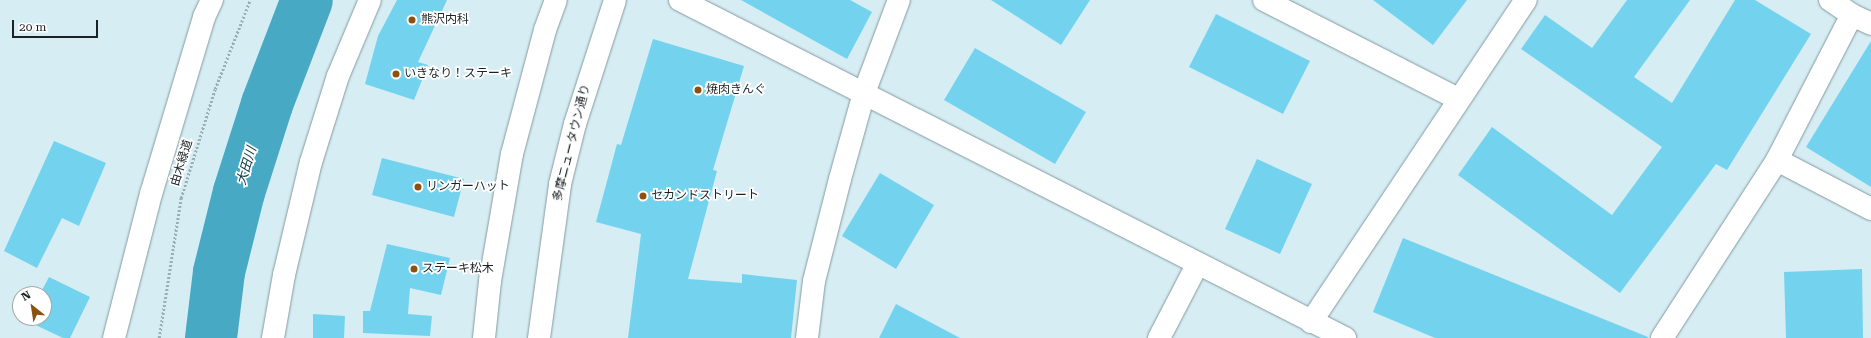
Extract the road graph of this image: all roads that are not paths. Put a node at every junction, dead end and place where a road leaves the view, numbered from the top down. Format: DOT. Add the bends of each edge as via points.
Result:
graph roads {
  1 [pos="212,0"];
  2 [pos="370,0"];
  3 [pos="556,0"];
  4 [pos="615,0"];
  5 [pos="680,0"];
  6 [pos="899,0"];
  7 [pos="1264,0"];
  8 [pos="1526,0"];
  9 [pos="1830,0"];
  10 [pos="1861,19"];
  11 [pos="864,93"];
  12 [pos="1458,99"];
  13 [pos="1777,160"];
  14 [pos="1871,209"];
  15 [pos="1197,265"];
  16 [pos="1311,322"];
  17 [pos="114,338"];
  18 [pos="273,338"];
  19 [pos="484,338"];
  20 [pos="539,338"];
  21 [pos="807,338"];
  22 [pos="1159,338"];
  23 [pos="1345,338"];
  24 [pos="1662,338"];
  1 -- 17 [label="street" via="204,17 151,194"];
  2 -- 18 [label="street" via="338,76 312,162 284,275"];
  3 -- 19 [label="street" via="545,30 512,154 490,281"];
  4 -- 20 [label="street, 多摩ニュータウン通り" via="575,124 560,184"];
  5 -- 11 [label="street"];
  6 -- 11 [label="street"];
  7 -- 12 [label="street"];
  8 -- 12 [label="street"];
  9 -- 10 [label="street"];
  10 -- 13 [label="street"];
  11 -- 15 [label="street"];
  11 -- 21 [label="street" via="814,281"];
  12 -- 16 [label="street"];
  13 -- 14 [label="street"];
  13 -- 24 [label="street"];
  15 -- 16 [label="street"];
  15 -- 22 [label="street"];
  16 -- 23 [label="street"];
}
